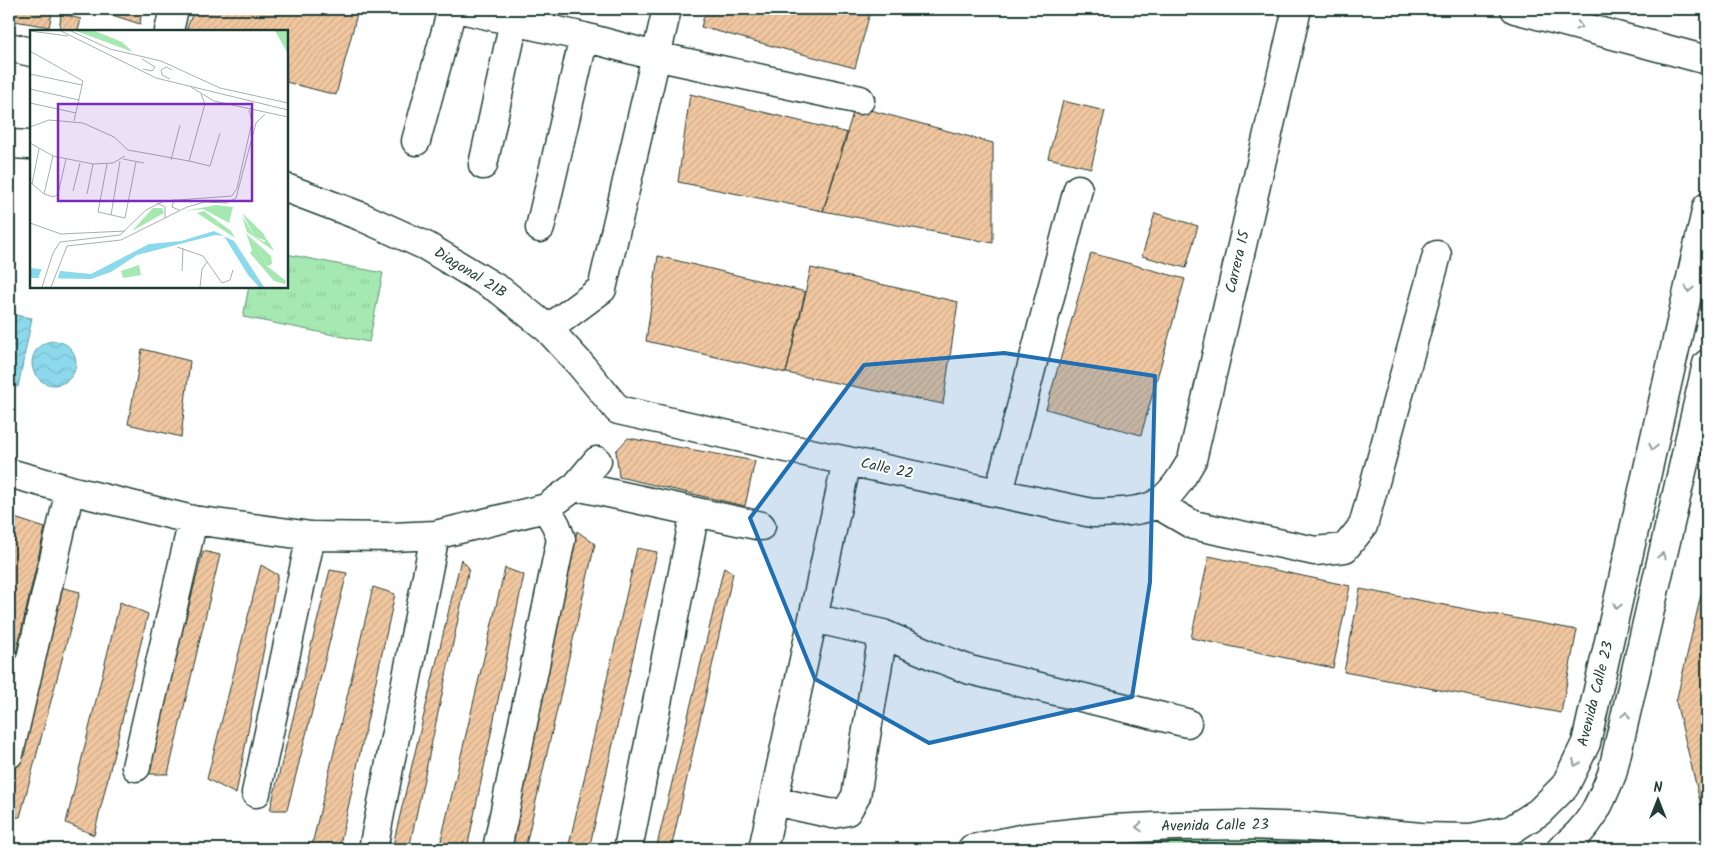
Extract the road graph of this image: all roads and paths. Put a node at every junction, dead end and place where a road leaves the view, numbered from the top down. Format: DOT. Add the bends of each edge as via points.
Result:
graph roads {
  1 [pos="174,9"];
  2 [pos="452,9"];
  3 [pos="462,9"];
  4 [pos="667,9"];
  5 [pos="1298,9"];
  6 [pos="1515,9"];
  7 [pos="514,21"];
  8 [pos="169,30"];
  9 [pos="584,37"];
  10 [pos="9,47"];
  11 [pos="30,52"];
  12 [pos="655,56"];
  13 [pos="1702,64"];
  14 [pos="860,100"];
  15 [pos="416,141"];
  16 [pos="9,144"];
  17 [pos="30,144"];
  18 [pos="483,165"];
  19 [pos="288,189"];
  20 [pos="1078,189"];
  21 [pos="1707,207"];
  22 [pos="540,228"];
  23 [pos="1437,255"];
  24 [pos="548,329"];
  25 [pos="1707,364"];
  26 [pos="618,410"];
  27 [pos="597,461"];
  28 [pos="846,461"];
  29 [pos="9,473"];
  30 [pos="576,486"];
  31 [pos="70,490"];
  32 [pos="999,492"];
  33 [pos="1157,504"];
  34 [pos="546,508"];
  35 [pos="694,512"];
  36 [pos="193,520"];
  37 [pos="762,526"];
  38 [pos="435,535"];
  39 [pos="311,536"];
  40 [pos="813,618"];
  41 [pos="883,634"];
  42 [pos="1187,723"];
  43 [pos="9,754"];
  44 [pos="136,767"];
  45 [pos="256,793"];
  46 [pos="774,801"];
  47 [pos="1020,844"];
  48 [pos="373,849"];
  49 [pos="497,849"];
  50 [pos="628,849"];
  51 [pos="763,849"];
  52 [pos="972,849"];
  53 [pos="1561,849"];
  1 -- 8 [label="main road"];
  2 -- 15 [label="main road"];
  3 -- 7 [label="main road"];
  4 -- 12 [label="main road"];
  5 -- 33 [label="main road, Carrera 15" via="1192,460 1177,485"];
  6 -- 13 [label="main road, one-way"];
  7 -- 9 [label="main road"];
  7 -- 18 [label="main road"];
  9 -- 12 [label="main road"];
  9 -- 22 [label="main road"];
  10 -- 11 [label="main road"];
  12 -- 14 [label="main road"];
  12 -- 24 [label="main road" via="602,289"];
  16 -- 17 [label="main road"];
  19 -- 24 [label="main road, Diagonal 21B" via="426,246 501,291"];
  20 -- 32 [label="main road"];
  21 -- 47 [label="main road, Avenida Calle 23, one-way" via="1586,743 1566,786 1539,812 1511,830 1471,838 1247,824 1112,829"];
  23 -- 33 [label="main road" via="1362,526 1346,548 1315,551 1193,525"];
  24 -- 26 [label="main road, Diagonal 21B"];
  53 -- 25 [label="main road, one-way" via="1578,836 1597,810 1612,774"];
  26 -- 28 [label="main road, Calle 22"];
  27 -- 30 [label="main road"];
  28 -- 32 [label="main road, Calle 22"];
  28 -- 40 [label="main road"];
  29 -- 31 [label="main road"];
  30 -- 34 [label="main road"];
  30 -- 35 [label="main road"];
  31 -- 36 [label="main road"];
  31 -- 43 [label="main road"];
  32 -- 33 [label="main road, Calle 22" via="1092,513 1126,512"];
  34 -- 38 [label="main road"];
  34 -- 49 [label="main road" via="561,539"];
  35 -- 37 [label="main road"];
  35 -- 50 [label="main road"];
  36 -- 39 [label="main road"];
  36 -- 44 [label="main road"];
  38 -- 39 [label="main road"];
  38 -- 48 [label="main road"];
  39 -- 45 [label="main road"];
  40 -- 41 [label="main road"];
  40 -- 46 [label="main road"];
  41 -- 42 [label="main road" via="970,670"];
  41 -- 46 [label="main road" via="856,796 847,812 834,814"];
  46 -- 51 [label="main road"];
  47 -- 52 [label="main road, Avenida Calle 23"];
}
